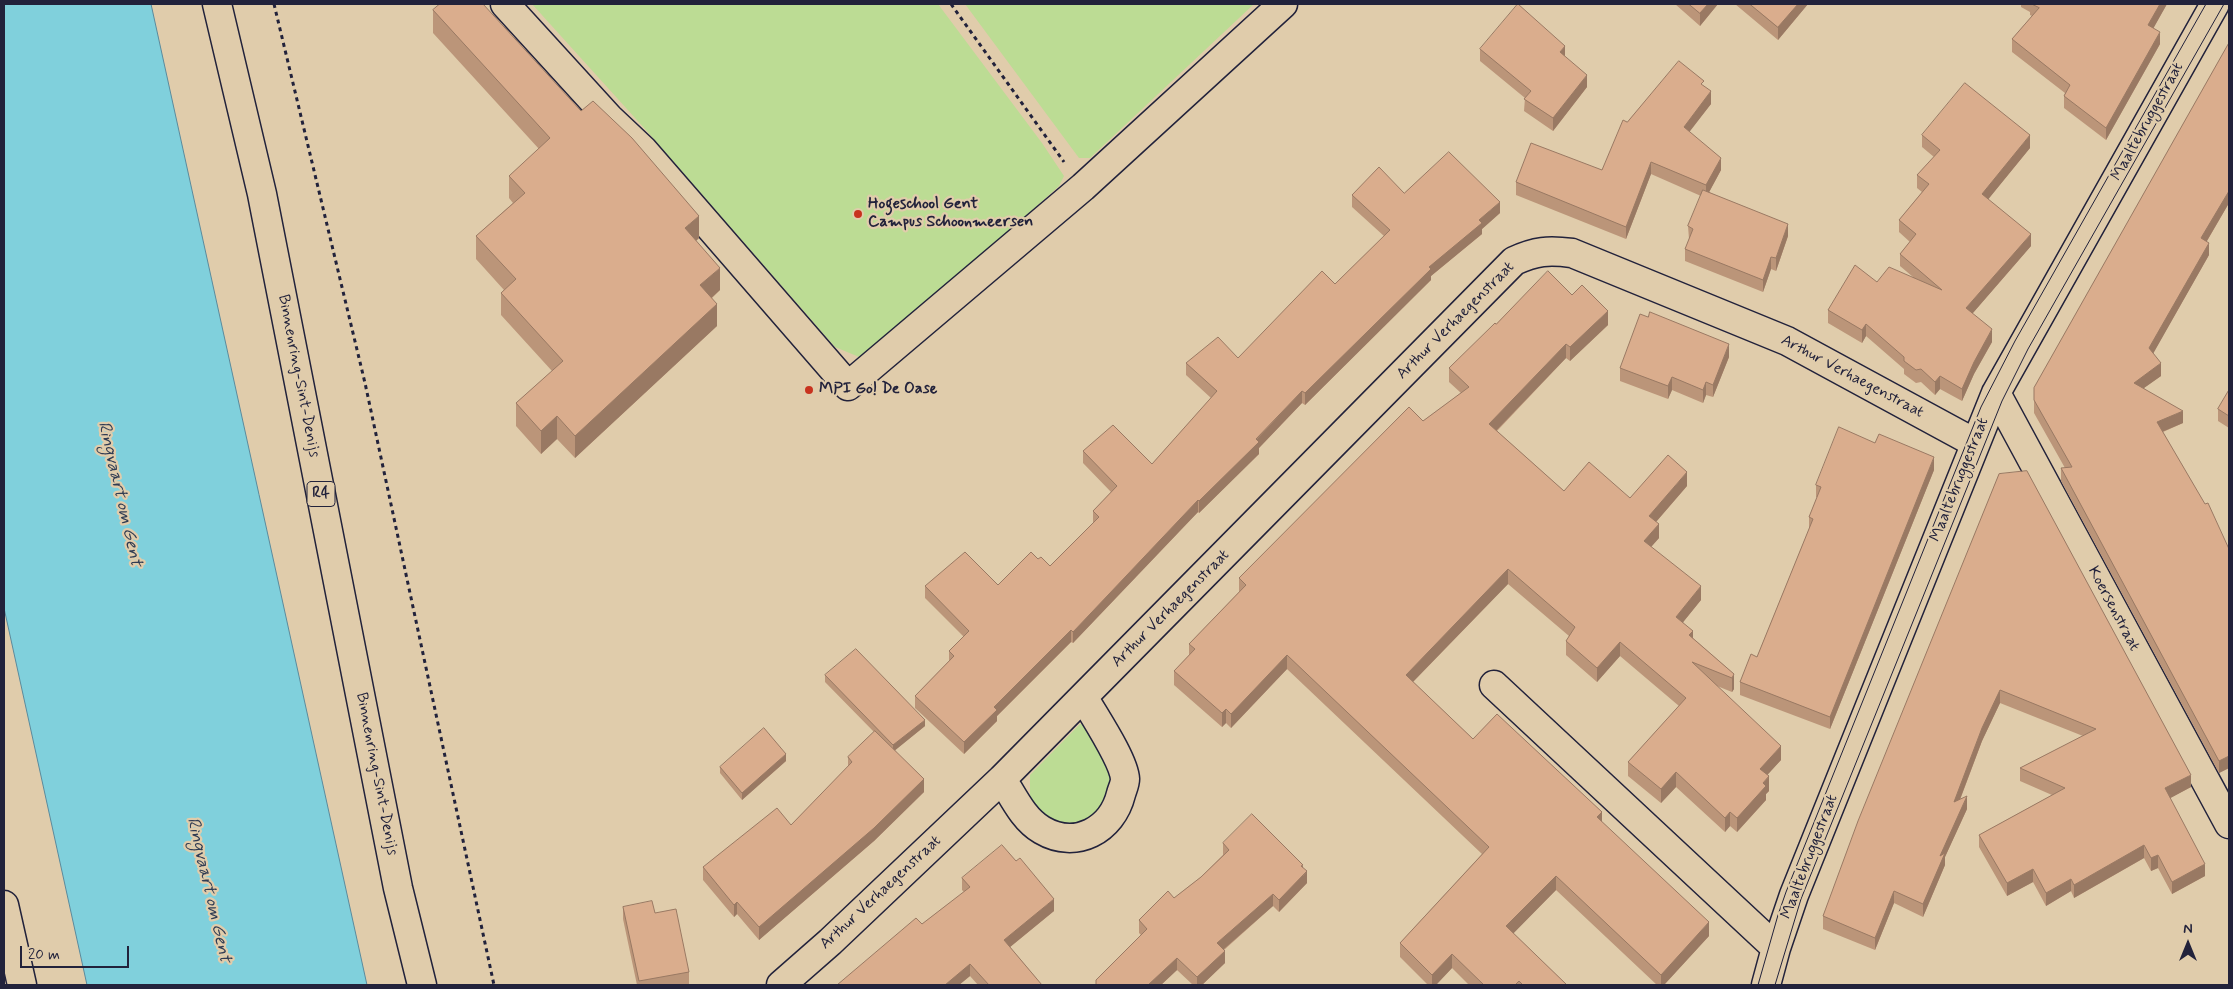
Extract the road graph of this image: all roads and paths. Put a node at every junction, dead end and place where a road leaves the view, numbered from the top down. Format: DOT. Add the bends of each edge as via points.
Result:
graph roads {
  1 [pos="217,4"];
  2 [pos="274,4"];
  3 [pos="505,4"];
  4 [pos="951,4"];
  5 [pos="1283,4"];
  6 [pos="2215,4"];
  7 [pos="1083,187"];
  8 [pos="1996,393"];
  9 [pos="1975,443"];
  10 [pos="1494,685"];
  11 [pos="1084,698"];
  12 [pos="1002,779"];
  13 [pos="2229,824"];
  14 [pos="4,905"];
  15 [pos="1776,948"];
  16 [pos="22,985"];
  17 [pos="422,985"];
  18 [pos="494,985"];
  19 [pos="781,985"];
  20 [pos="1766,985"];
  1 -- 17 [label="main road, Binnenring-Sint-Denijs / R4" via="262,194 396,878"];
  2 -- 18 [label="path" via="365,383"];
  3 -- 7 [label="main road" via="609,118 643,150 848,386"];
  4 -- 7 [label="path"];
  5 -- 7 [label="main road"];
  6 -- 8 [label="main road, Maaltebruggestraat"];
  8 -- 9 [label="main road, Maaltebruggestraat"];
  8 -- 13 [label="main road, Koersenstraat"];
  9 -- 11 [label="main road, Arthur Verhaegenstraat" via="1787,341 1572,254 1552,250 1531,253 1514,261"];
  9 -- 15 [label="main road, Maaltebruggestraat" via="1797,886"];
  10 -- 15 [label="main road"];
  11 -- 12 [label="main road, Arthur Verhaegenstraat"];
  11 -- 12 [label="main road" via="1116,752 1125,779 1110,820 1095,832 1077,837 1058,837 1041,830 1027,817"];
  12 -- 19 [label="main road, Arthur Verhaegenstraat"];
  14 -- 16 [label="main road"];
  15 -- 20 [label="main road, Maaltebruggestraat"];
}
